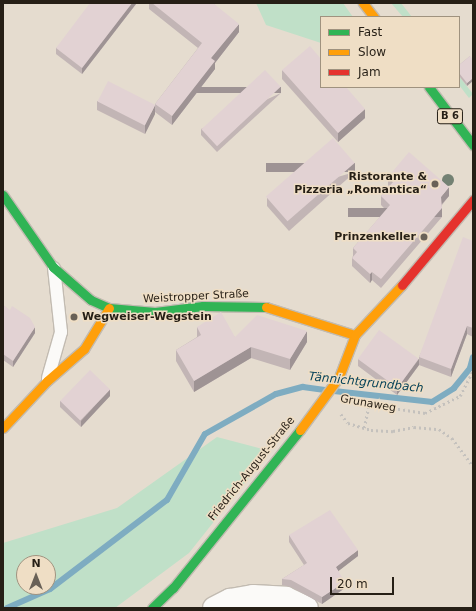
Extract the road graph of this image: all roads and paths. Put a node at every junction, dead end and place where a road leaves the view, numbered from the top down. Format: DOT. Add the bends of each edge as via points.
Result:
graph roads {
  1 [pos="363,3"];
  2 [pos="373,16"];
  3 [pos="430,88"];
  4 [pos="473,145"];
  5 [pos="3,195"];
  6 [pos="473,200"];
  7 [pos="53,267"];
  8 [pos="109,308"];
  9 [pos="355,335"];
  10 [pos="473,371"];
  11 [pos="47,381"];
  12 [pos="327,396"];
  13 [pos="369,405"];
  14 [pos="4,424"];
  15 [pos="364,428"];
  16 [pos="473,466"];
  17 [pos="152,608"];
  18 [pos="214,608"];
  19 [pos="307,608"];
  1 -- 2 [label="street"];
  3 -- 4 [label="street, B 6"];
  5 -- 7 [label="street, Weistropper Straße"];
  6 -- 9 [label="street" via="382,308"];
  7 -- 8 [label="street, Weistropper Straße" via="91,300"];
  7 -- 11 [label="lane" via="61,332"];
  8 -- 9 [label="street, Weistropper Straße" via="155,312 203,306 256,305 281,310"];
  8 -- 11 [label="street" via="84,349"];
  9 -- 12 [label="street, Friedrich-August-Straße" via="339,377"];
  10 -- 13 [label="path, Grunaweg" via="460,396 425,413"];
  11 -- 14 [label="street"];
  12 -- 13 [label="path, Grunaweg"];
  12 -- 15 [label="path, Grunaweg" via="348,423"];
  12 -- 17 [label="street, Friedrich-August-Straße" via="173,588"];
  13 -- 15 [label="path"];
  15 -- 16 [label="path, Grunaweg" via="393,431 414,427 439,430 464,450"];
  18 -- 19 [label="street" via="230,600 253,596 286,598"];
}
